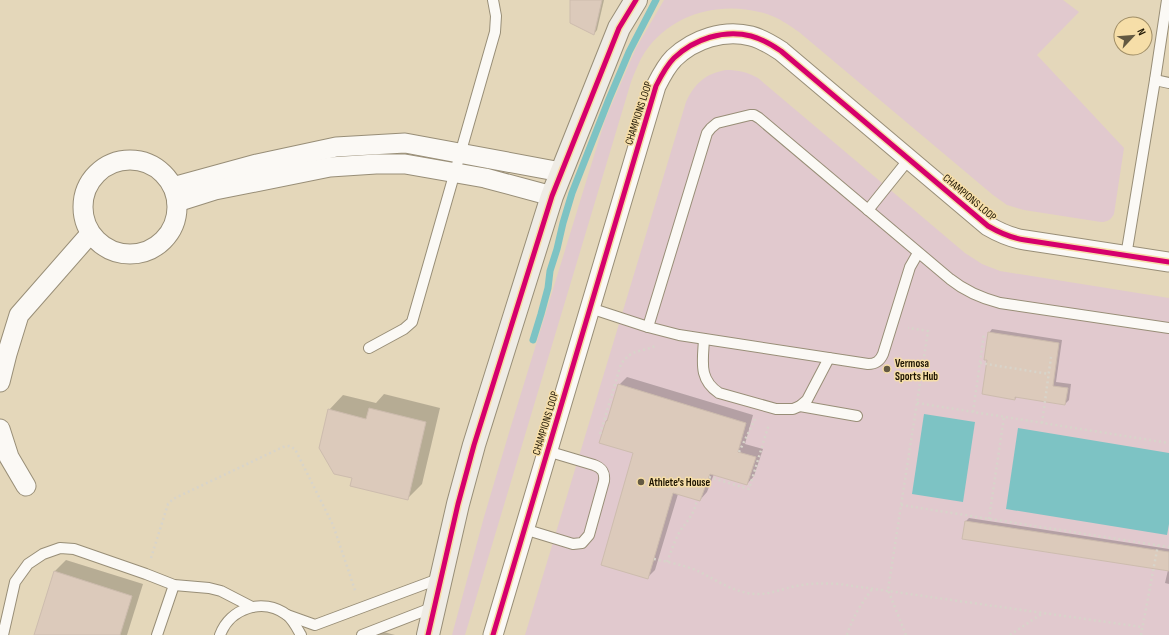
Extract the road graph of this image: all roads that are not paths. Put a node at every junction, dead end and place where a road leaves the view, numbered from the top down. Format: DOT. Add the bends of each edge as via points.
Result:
graph roads {
  1 [pos="493,0"];
  2 [pos="636,0"];
  3 [pos="1167,0"];
  4 [pos="1155,80"];
  5 [pos="1169,83"];
  6 [pos="460,154"];
  7 [pos="909,159"];
  8 [pos="561,172"];
  9 [pos="454,173"];
  10 [pos="175,194"];
  11 [pos="552,196"];
  12 [pos="868,210"];
  13 [pos="90,234"];
  14 [pos="918,253"];
  15 [pos="1126,256"];
  16 [pos="1169,262"];
  17 [pos="590,308"];
  18 [pos="648,327"];
  19 [pos="1169,328"];
  20 [pos="704,339"];
  21 [pos="369,348"];
  22 [pos="829,358"];
  23 [pos="0,382"];
  24 [pos="800,406"];
  25 [pos="857,416"];
  26 [pos="0,429"];
  27 [pos="548,451"];
  28 [pos="26,486"];
  29 [pos="524,529"];
  30 [pos="441,578"];
  31 [pos="174,585"];
  32 [pos="252,607"];
  33 [pos="434,607"];
  34 [pos="286,615"];
  35 [pos="3,635"];
  36 [pos="157,635"];
  37 [pos="220,635"];
  38 [pos="301,635"];
  39 [pos="362,635"];
  40 [pos="428,635"];
  41 [pos="493,635"];
  1 -- 6 [label="lane" via="495,32"];
  2 -- 8 [label="street" via="620,28"];
  3 -- 4 [label="lane"];
  4 -- 5 [label="lane"];
  4 -- 15 [label="lane"];
  6 -- 8 [label="street"];
  6 -- 9 [label="lane"];
  6 -- 10 [label="street" via="405,143 336,147 257,164"];
  7 -- 12 [label="lane"];
  7 -- 15 [label="street, CHAMPIONS LOOP" via="999,233 1012,238"];
  7 -- 17 [label="street, CHAMPIONS LOOP" via="767,42 751,36 734,34 701,40 674,58 656,86"];
  8 -- 11 [label="street"];
  9 -- 10 [label="street" via="405,164 330,167 215,190"];
  9 -- 11 [label="street" via="485,178"];
  9 -- 21 [label="lane" via="412,322"];
  10 -- 13 [label="street" via="176,218 170,232 160,244 146,252 131,255 115,252 101,245"];
  10 -- 13 [label="street" via="164,174 151,164 121,160 106,165 94,175 86,188 82,204"];
  11 -- 30 [label="street" via="474,445"];
  12 -- 14 [label="lane"];
  12 -- 18 [label="lane" via="754,115 714,125 707,134"];
  13 -- 23 [label="street" via="20,315"];
  14 -- 19 [label="lane" via="961,288 1000,303"];
  14 -- 22 [label="lane" via="910,267 881,359 868,364"];
  15 -- 16 [label="street, CHAMPIONS LOOP"];
  17 -- 18 [label="lane"];
  17 -- 27 [label="street, CHAMPIONS LOOP"];
  18 -- 20 [label="lane"];
  20 -- 22 [label="lane"];
  20 -- 24 [label="lane" via="704,375 707,382 719,393 776,409 793,409"];
  22 -- 24 [label="lane" via="807,400"];
  24 -- 25 [label="lane"];
  26 -- 28 [label="street" via="9,457"];
  27 -- 29 [label="street, CHAMPIONS LOOP"];
  27 -- 29 [label="lane" via="594,465 603,471 604,481 589,535 582,543 573,544"];
  29 -- 41 [label="street, CHAMPIONS LOOP"];
  30 -- 33 [label="street"];
  30 -- 34 [label="lane" via="316,625"];
  31 -- 32 [label="lane" via="221,591"];
  31 -- 35 [label="lane" via="74,549 60,548 28,564 15,582"];
  31 -- 36 [label="lane"];
  32 -- 34 [label="lane" via="264,606"];
  32 -- 37 [label="lane" via="230,618"];
  33 -- 39 [label="lane"];
  33 -- 40 [label="street"];
  34 -- 38 [label="lane" via="296,624"];
}
